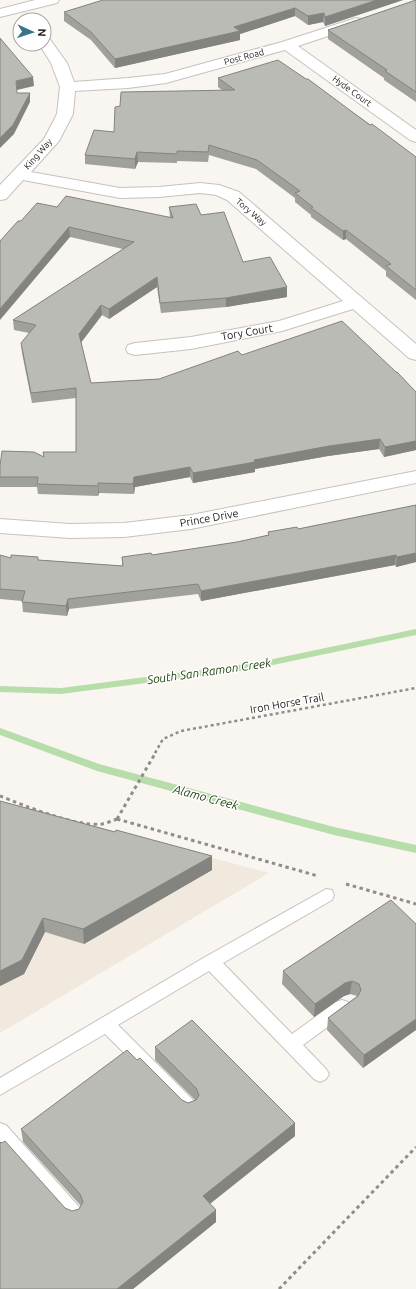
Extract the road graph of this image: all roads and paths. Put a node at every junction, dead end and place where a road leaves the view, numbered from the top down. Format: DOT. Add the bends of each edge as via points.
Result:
graph roads {
  1 [pos="52,0"];
  2 [pos="3,12"];
  3 [pos="370,17"];
  4 [pos="12,18"];
  5 [pos="287,45"];
  6 [pos="52,52"];
  7 [pos="68,87"];
  8 [pos="416,137"];
  9 [pos="20,175"];
  10 [pos="0,195"];
  11 [pos="357,302"];
  12 [pos="135,349"];
  13 [pos="416,354"];
  14 [pos="416,477"];
  15 [pos="0,526"];
  16 [pos="416,688"];
  17 [pos="0,796"];
  18 [pos="117,819"];
  19 [pos="324,878"];
  20 [pos="339,882"];
  21 [pos="326,895"];
  22 [pos="416,904"];
  23 [pos="211,962"];
  24 [pos="350,1002"];
  25 [pos="106,1024"];
  26 [pos="291,1045"];
  27 [pos="320,1074"];
  28 [pos="0,1087"];
  29 [pos="189,1107"];
  30 [pos="0,1131"];
  31 [pos="416,1147"];
  32 [pos="74,1214"];
  33 [pos="279,1289"];
  1 -- 2 [label="street"];
  2 -- 4 [label="street"];
  3 -- 5 [label="street, Post Road"];
  5 -- 7 [label="street, Post Road" via="166,78 128,84"];
  5 -- 8 [label="street, Hyde Court"];
  6 -- 7 [label="street, King Way" via="60,63"];
  7 -- 9 [label="street, King Way" via="65,114 51,141"];
  9 -- 10 [label="street, King Way"];
  9 -- 11 [label="street, Tory Way" via="120,193 200,188 219,190 233,196"];
  11 -- 12 [label="street, Tory Court" via="282,326 191,343"];
  11 -- 13 [label="street, Tory Way"];
  14 -- 15 [label="street, Prince Drive" via="191,522 124,530 70,531"];
  16 -- 18 [label="path, Iron Horse Trail" via="181,731 163,739"];
  17 -- 18 [label="path" via="90,824 102,824"];
  18 -- 19 [label="path"];
  20 -- 22 [label="path"];
  21 -- 23 [label="lane"];
  23 -- 25 [label="lane"];
  23 -- 26 [label="lane"];
  24 -- 26 [label="lane"];
  25 -- 28 [label="lane"];
  25 -- 29 [label="lane"];
  26 -- 27 [label="lane"];
  30 -- 32 [label="lane"];
  31 -- 33 [label="path"];
}
